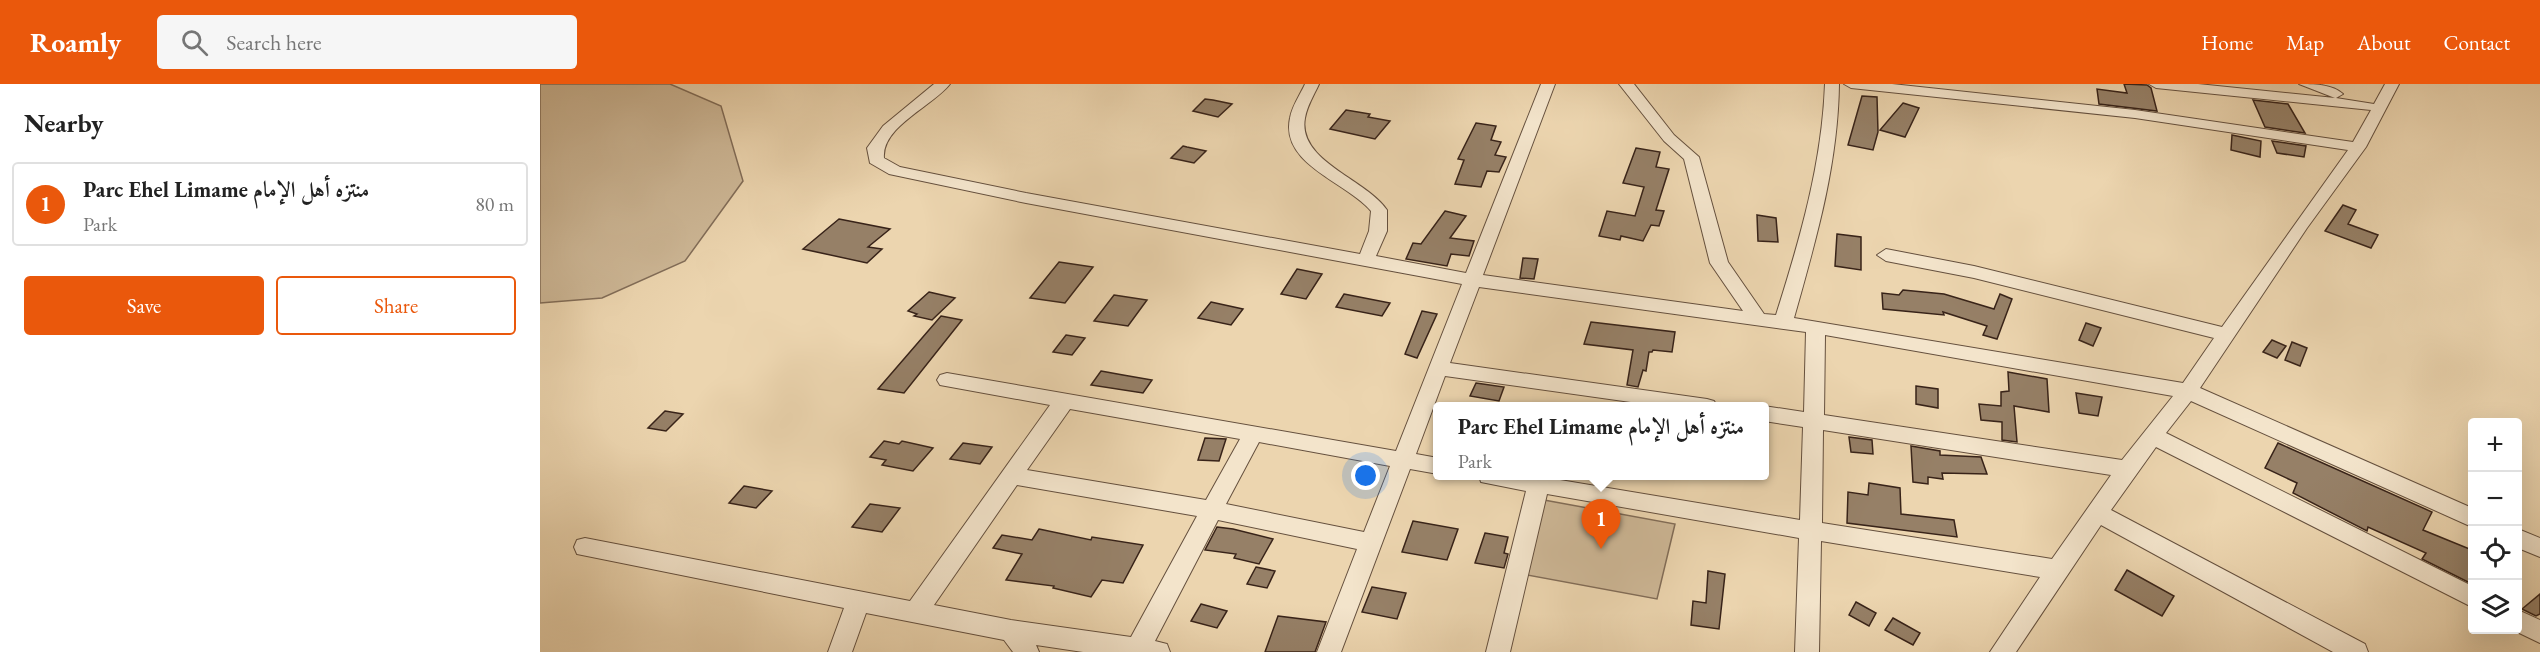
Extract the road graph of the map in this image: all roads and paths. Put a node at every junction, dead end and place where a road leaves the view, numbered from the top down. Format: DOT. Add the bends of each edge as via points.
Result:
graph roads {
  1 [pos="944,84"];
  2 [pos="1312,84"];
  3 [pos="1548,84"];
  4 [pos="1626,84"];
  5 [pos="1832,84"];
  6 [pos="1851,84"];
  7 [pos="2157,84"];
  8 [pos="2306,84"];
  9 [pos="2392,84"];
  10 [pos="2373,108"];
  11 [pos="2358,147"];
  12 [pos="1886,255"];
  13 [pos="1366,260"];
  14 [pos="1474,280"];
  15 [pos="1758,319"];
  16 [pos="1783,322"];
  17 [pos="1816,327"];
  18 [pos="2226,335"];
  19 [pos="1440,368"];
  20 [pos="947,380"];
  21 [pos="2188,390"];
  22 [pos="1065,400"];
  23 [pos="1679,402"];
  24 [pos="1769,414"];
  25 [pos="1812,419"];
  26 [pos="1254,432"];
  27 [pos="2153,436"];
  28 [pos="1404,459"];
  29 [pos="1433,464"];
  30 [pos="2127,469"];
  31 [pos="1012,476"];
  32 [pos="1511,480"];
  33 [pos="1538,485"];
  34 [pos="1212,510"];
  35 [pos="2097,513"];
  36 [pos="2468,516"];
  37 [pos="1808,530"];
  38 [pos="2522,540"];
  39 [pos="1371,543"];
  40 [pos="585,548"];
  41 [pos="2540,548"];
  42 [pos="2058,570"];
  43 [pos="2468,595"];
  44 [pos="858,601"];
  45 [pos="916,612"];
  46 [pos="2522,623"];
  47 [pos="1011,631"];
  48 [pos="2540,632"];
  49 [pos="2326,645"];
  50 [pos="1148,650"];
  51 [pos="2009,650"];
  52 [pos="840,652"];
  53 [pos="1027,652"];
  54 [pos="1329,652"];
  55 [pos="1498,652"];
  56 [pos="1807,652"];
  57 [pos="2356,652"];
  1 -- 13 [label="street" via="888,129 874,148 876,160 895,171 1026,198"];
  2 -- 13 [label="street" via="1296,119 1298,139 1310,157 1366,193 1379,210 1378,231"];
  3 -- 14 [label="street"];
  4 -- 15 [label="street" via="1669,138 1691,157 1719,263"];
  5 -- 16 [label="street" via="1832,112 1812,226"];
  6 -- 11 [label="street" via="2135,114"];
  7 -- 10 [label="street"];
  8 -- 10 [label="street"];
  9 -- 10 [label="street"];
  10 -- 11 [label="street"];
  11 -- 18 [label="street"];
  12 -- 18 [label="street"];
  13 -- 14 [label="street"];
  14 -- 15 [label="street"];
  14 -- 19 [label="street"];
  15 -- 16 [label="street"];
  16 -- 17 [label="street"];
  17 -- 21 [label="street"];
  17 -- 25 [label="street"];
  18 -- 21 [label="street"];
  19 -- 23 [label="street"];
  19 -- 28 [label="street"];
  20 -- 22 [label="street"];
  21 -- 27 [label="street"];
  21 -- 36 [label="street"];
  22 -- 26 [label="street"];
  22 -- 31 [label="street"];
  24 -- 25 [label="street"];
  25 -- 30 [label="street"];
  25 -- 37 [label="street"];
  26 -- 28 [label="street"];
  26 -- 34 [label="street"];
  27 -- 30 [label="street"];
  27 -- 43 [label="street"];
  28 -- 29 [label="street"];
  28 -- 39 [label="street"];
  30 -- 35 [label="street"];
  31 -- 34 [label="street"];
  31 -- 45 [label="street"];
  32 -- 33 [label="street"];
  33 -- 37 [label="street"];
  33 -- 55 [label="street"];
  34 -- 39 [label="street"];
  34 -- 50 [label="street"];
  35 -- 42 [label="street"];
  35 -- 49 [label="street"];
  37 -- 42 [label="street"];
  37 -- 56 [label="street"];
  38 -- 41 [label="street"];
  39 -- 54 [label="street"];
  40 -- 44 [label="street"];
  42 -- 51 [label="street"];
  44 -- 45 [label="street"];
  44 -- 52 [label="street"];
  45 -- 47 [label="street"];
  46 -- 48 [label="street"];
  47 -- 50 [label="street"];
  47 -- 53 [label="street"];
  49 -- 57 [label="street"];
}
